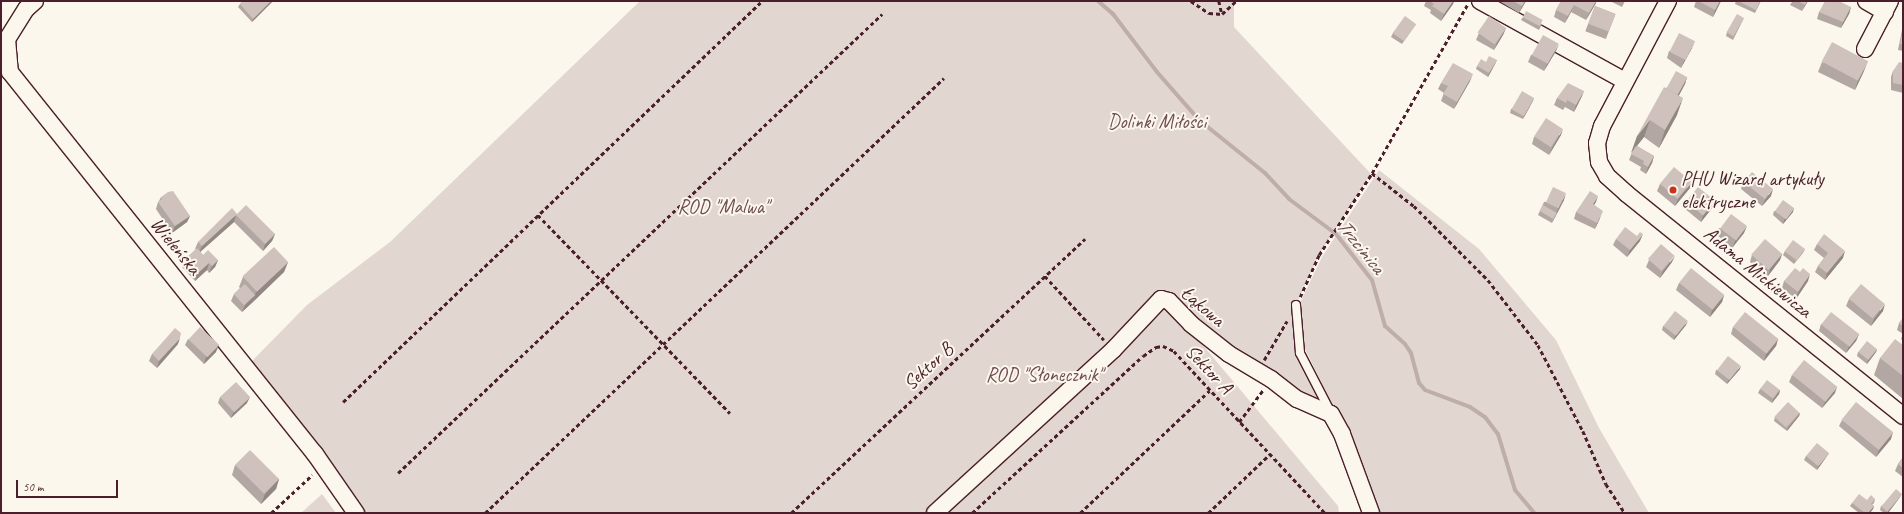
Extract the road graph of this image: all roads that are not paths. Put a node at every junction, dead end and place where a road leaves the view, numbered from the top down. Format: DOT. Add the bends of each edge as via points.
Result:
graph roads {
  1 [pos="35,1"];
  2 [pos="1480,1"];
  3 [pos="1668,1"];
  4 [pos="1866,1"];
  5 [pos="1888,6"];
  6 [pos="4,39"];
  7 [pos="1865,49"];
  8 [pos="1625,81"];
  9 [pos="1296,306"];
  10 [pos="1332,414"];
  11 [pos="1903,416"];
  12 [pos="356,513"];
  13 [pos="935,513"];
  14 [pos="1371,513"];
  1 -- 6 [label="street, Wieleńska"];
  2 -- 8 [label="street"];
  3 -- 8 [label="street, Adama Mickiewicza"];
  4 -- 5 [label="street"];
  5 -- 7 [label="street"];
  6 -- 12 [label="street, Wieleńska" via="10,72 323,465"];
  8 -- 11 [label="street, Adama Mickiewicza" via="1597,143 1599,162 1608,176"];
  9 -- 10 [label="lane" via="1300,353"];
  10 -- 13 [label="street, Łąkowa" via="1297,399 1211,341 1169,302 1157,300 1114,350"];
  10 -- 14 [label="street"];
}
